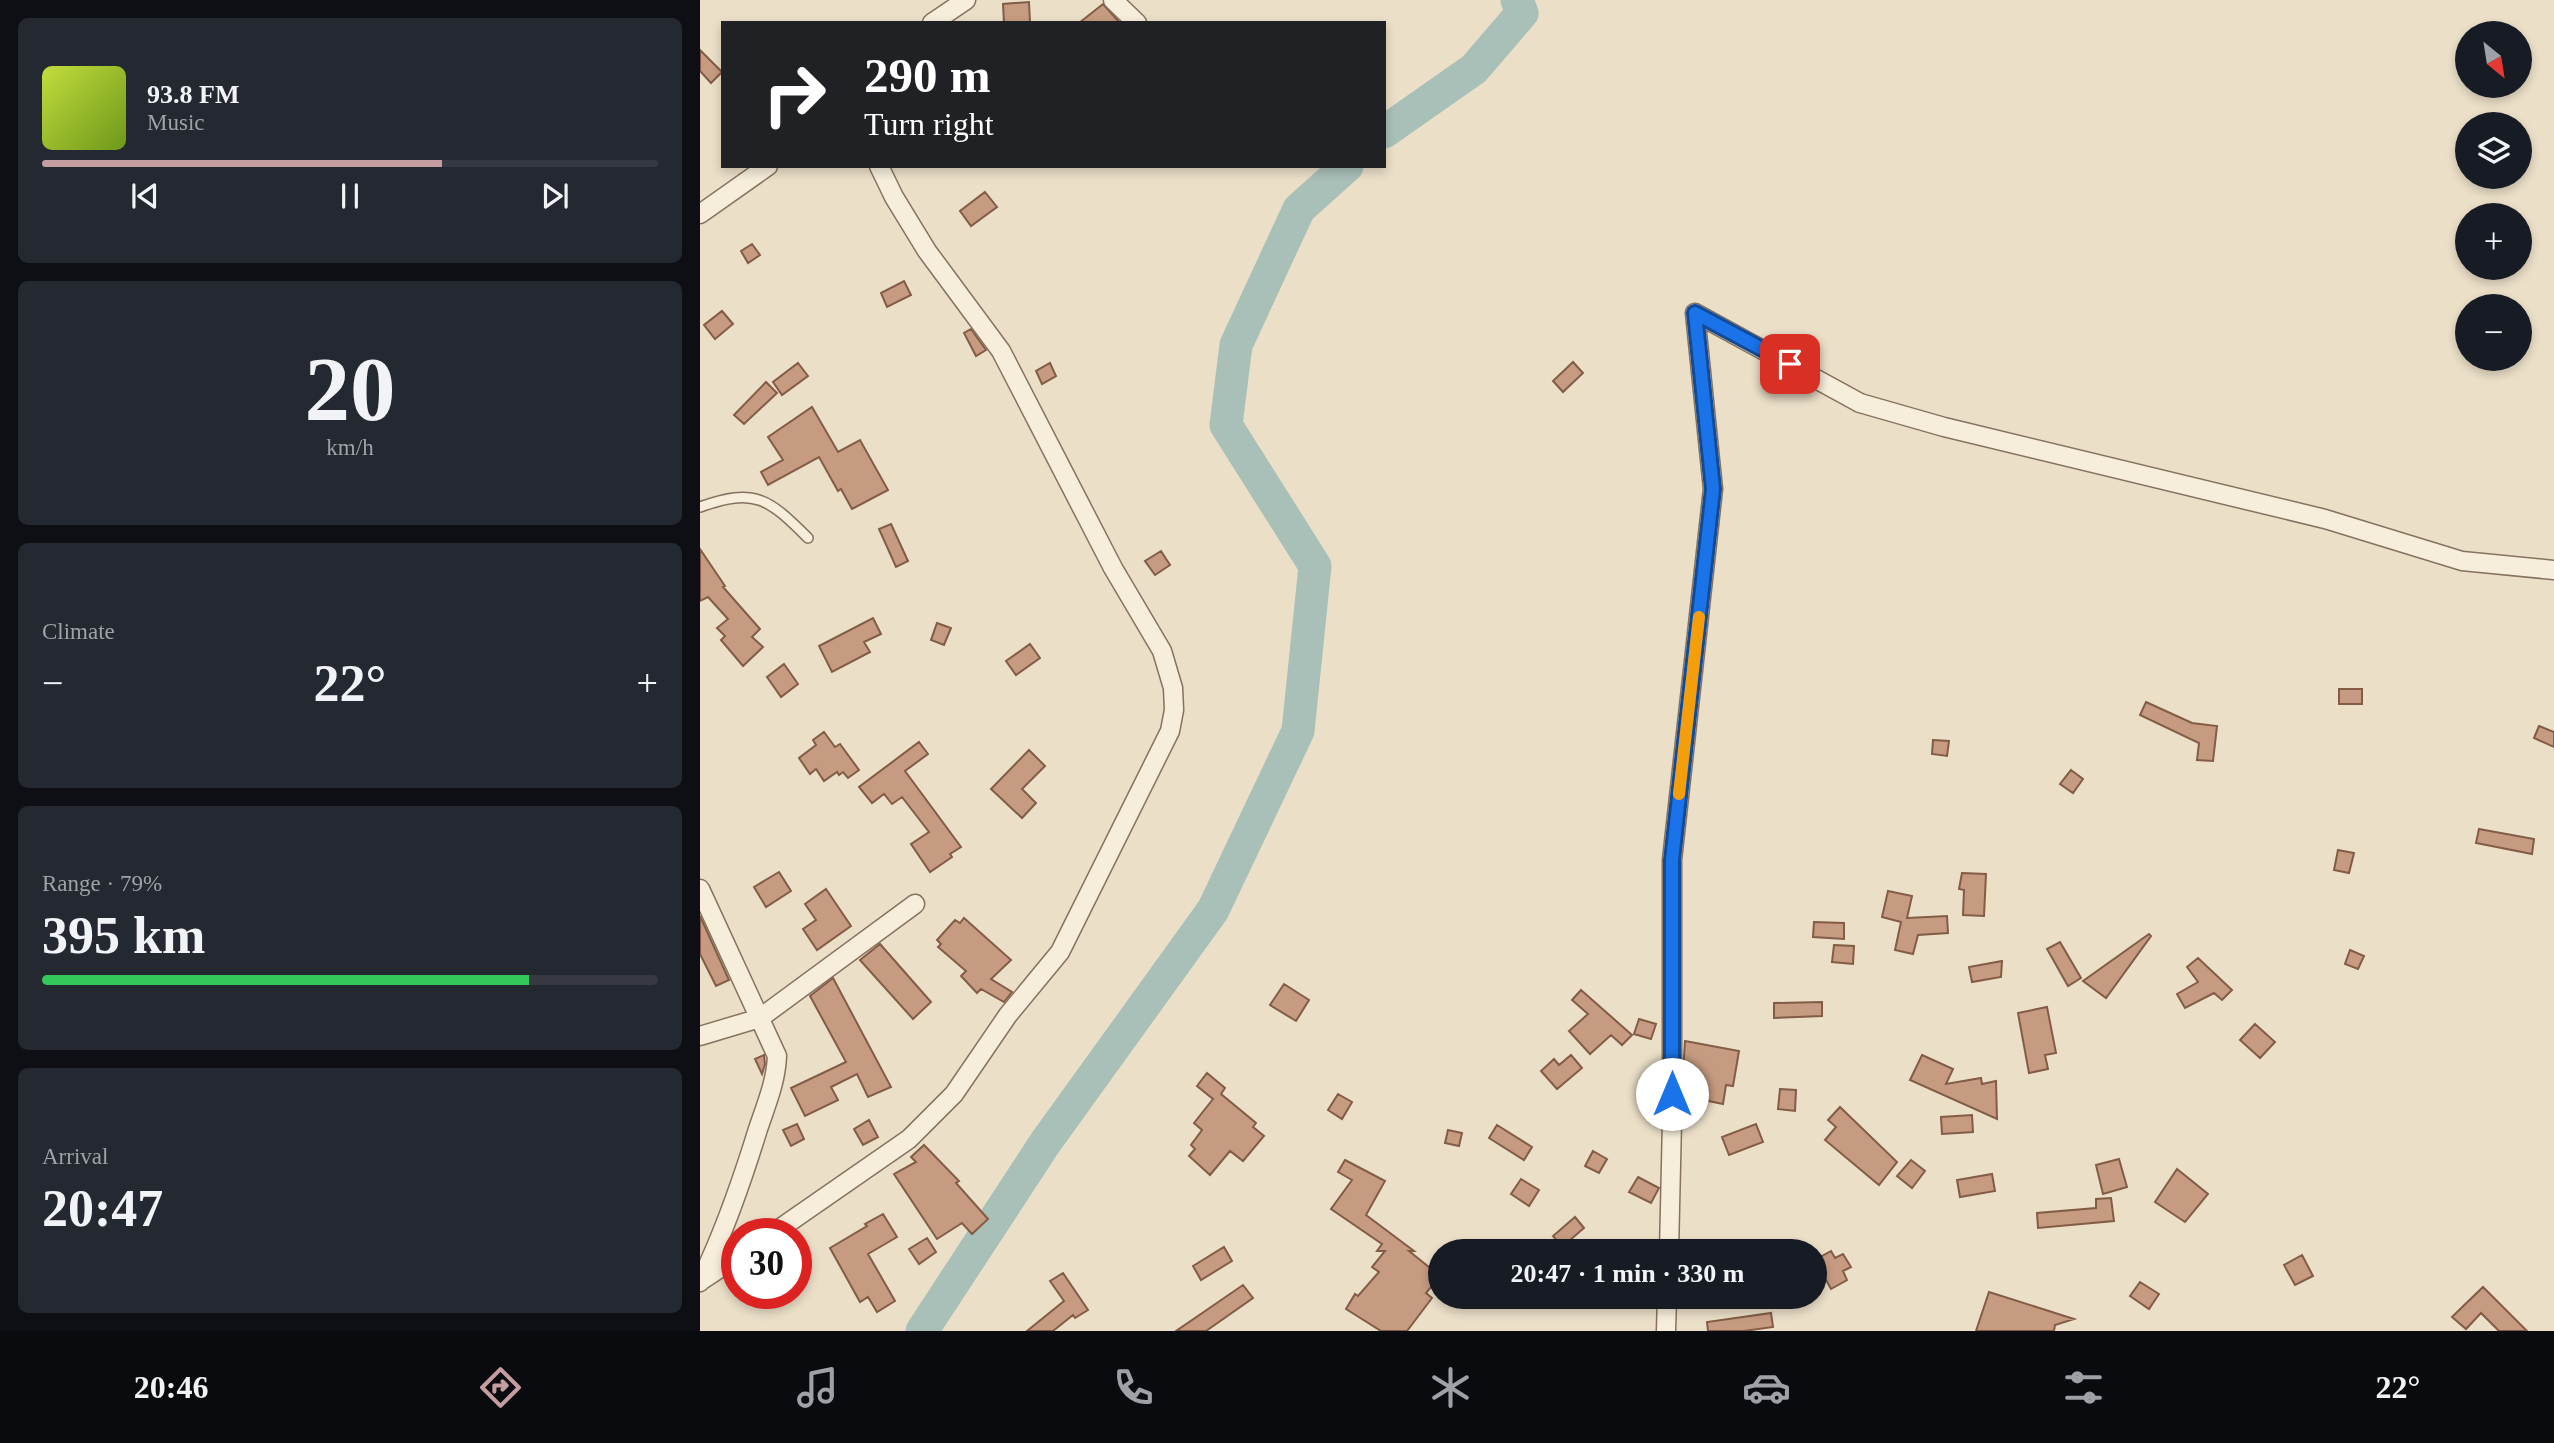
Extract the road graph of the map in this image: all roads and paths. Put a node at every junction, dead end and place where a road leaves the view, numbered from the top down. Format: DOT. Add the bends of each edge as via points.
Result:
graph roads {
  1 [pos="966,0"];
  2 [pos="1113,0"];
  3 [pos="935,21"];
  4 [pos="1135,21"];
  5 [pos="765,168"];
  6 [pos="880,168"];
  7 [pos="700,214"];
  8 [pos="700,507"];
  9 [pos="808,538"];
  10 [pos="2554,570"];
  11 [pos="700,888"];
  12 [pos="915,904"];
  13 [pos="760,1018"];
  14 [pos="700,1036"];
  15 [pos="795,1218"];
  16 [pos="1668,1239"];
  17 [pos="721,1268"];
  18 [pos="700,1282"];
  19 [pos="1667,1309"];
  20 [pos="1666,1331"];
  1 -- 3 [label="street"];
  2 -- 4 [label="street"];
  5 -- 7 [label="street"];
  6 -- 15 [label="street" via="927,251 1020,383 1113,568 1161,651 1173,688 1174,710 1170,731 1060,952 1008,1015 954,1094 909,1139"];
  8 -- 9 [label="lane" via="748,496 778,508"];
  10 -- 16 [label="street" via="2462,561 2325,519 1860,403 1695,313 1713,489 1672,860"];
  11 -- 13 [label="street"];
  12 -- 13 [label="street"];
  13 -- 14 [label="street"];
  13 -- 18 [label="street" via="777,1056 777,1075 726,1223"];
  17 -- 18 [label="street"];
  19 -- 20 [label="street"];
}
